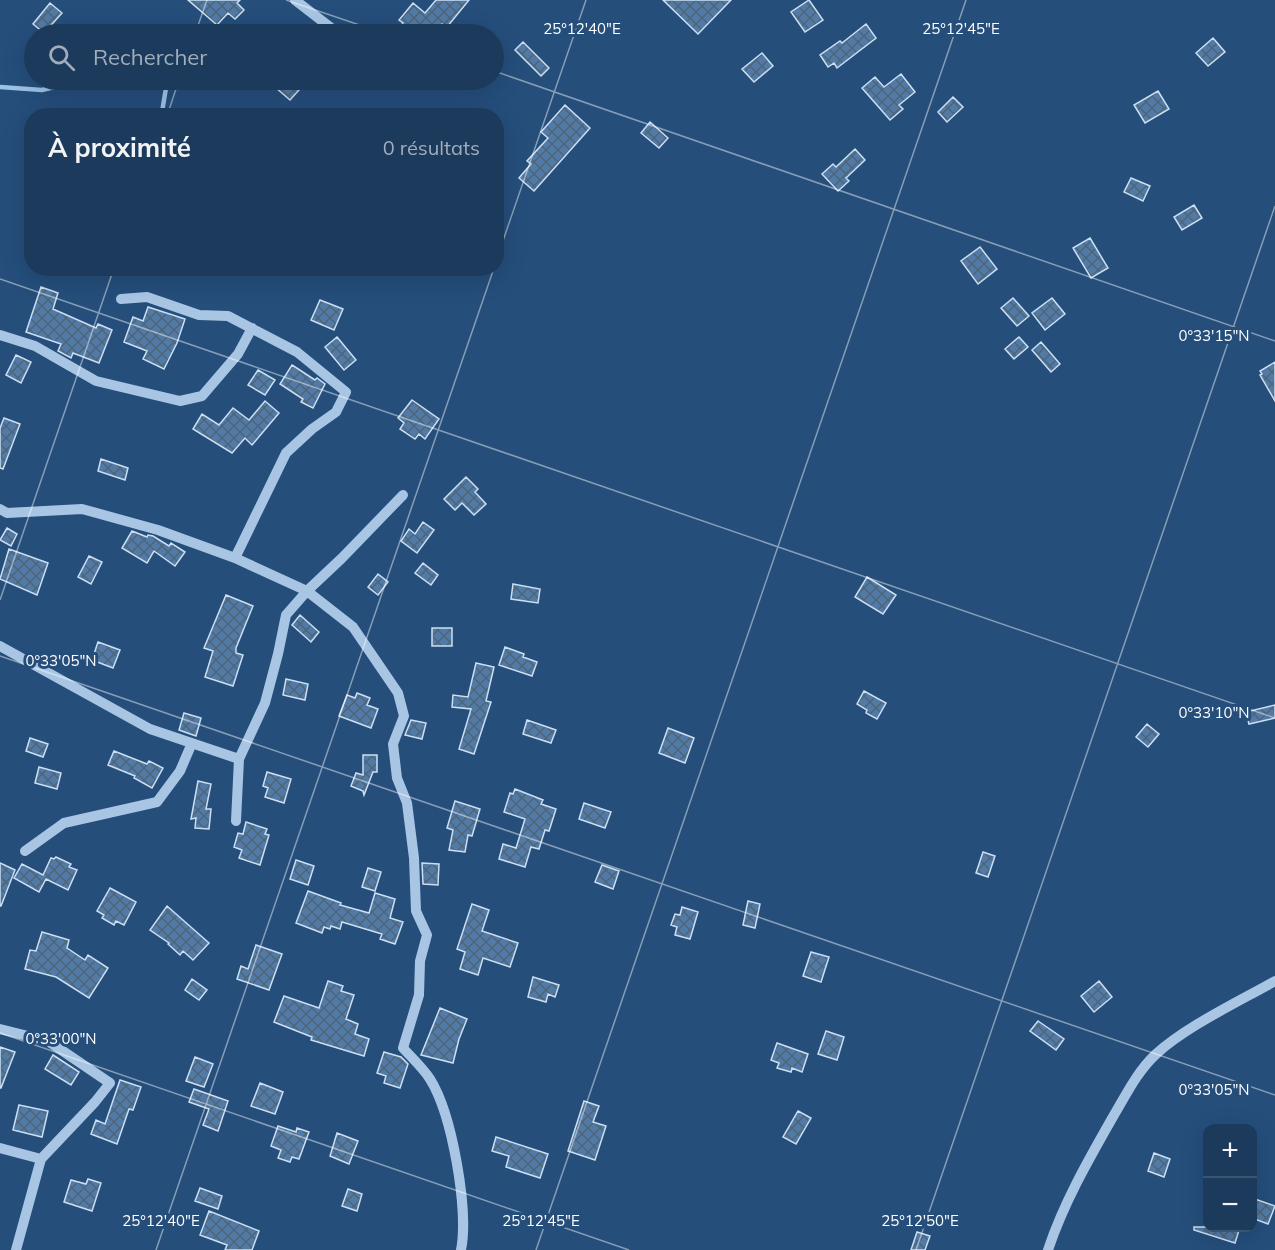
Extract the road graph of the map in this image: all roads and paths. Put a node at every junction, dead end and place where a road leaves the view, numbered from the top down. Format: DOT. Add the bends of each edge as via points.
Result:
graph roads {
  1 [pos="295,0"];
  2 [pos="326,24"];
  3 [pos="121,299"];
  4 [pos="252,328"];
  5 [pos="0,335"];
  6 [pos="403,495"];
  7 [pos="0,509"];
  8 [pos="235,558"];
  9 [pos="307,591"];
  10 [pos="0,646"];
  11 [pos="192,743"];
  12 [pos="239,759"];
  13 [pos="236,821"];
  14 [pos="26,851"];
  15 [pos="1275,981"];
  16 [pos="0,1029"];
  17 [pos="0,1148"];
  18 [pos="41,1159"];
  19 [pos="16,1250"];
  20 [pos="461,1250"];
  21 [pos="1048,1250"];
  1 -- 2 [label="street"];
  3 -- 4 [label="street" via="147,297 199,315 228,316"];
  4 -- 5 [label="street" via="238,354 202,396 180,401 96,381 35,346"];
  4 -- 8 [label="street" via="297,352 346,392 336,412 286,453"];
  6 -- 9 [label="street"];
  7 -- 8 [label="street" via="7,513 82,509 158,530"];
  8 -- 9 [label="street"];
  9 -- 12 [label="street" via="286,615 265,703"];
  9 -- 20 [label="street" via="353,627 398,693 404,716 393,744 396,778 407,803 416,911 427,935 420,961 420,995 403,1048 430,1078 444,1106 462,1190 465,1234"];
  10 -- 11 [label="street" via="150,729"];
  11 -- 12 [label="street"];
  11 -- 14 [label="street" via="180,771 158,802 64,823"];
  12 -- 13 [label="street"];
  15 -- 21 [label="street" via="1174,1039 1136,1077 1068,1198"];
  16 -- 18 [label="street" via="48,1041 110,1083"];
  17 -- 18 [label="street"];
  18 -- 19 [label="street"];
}
